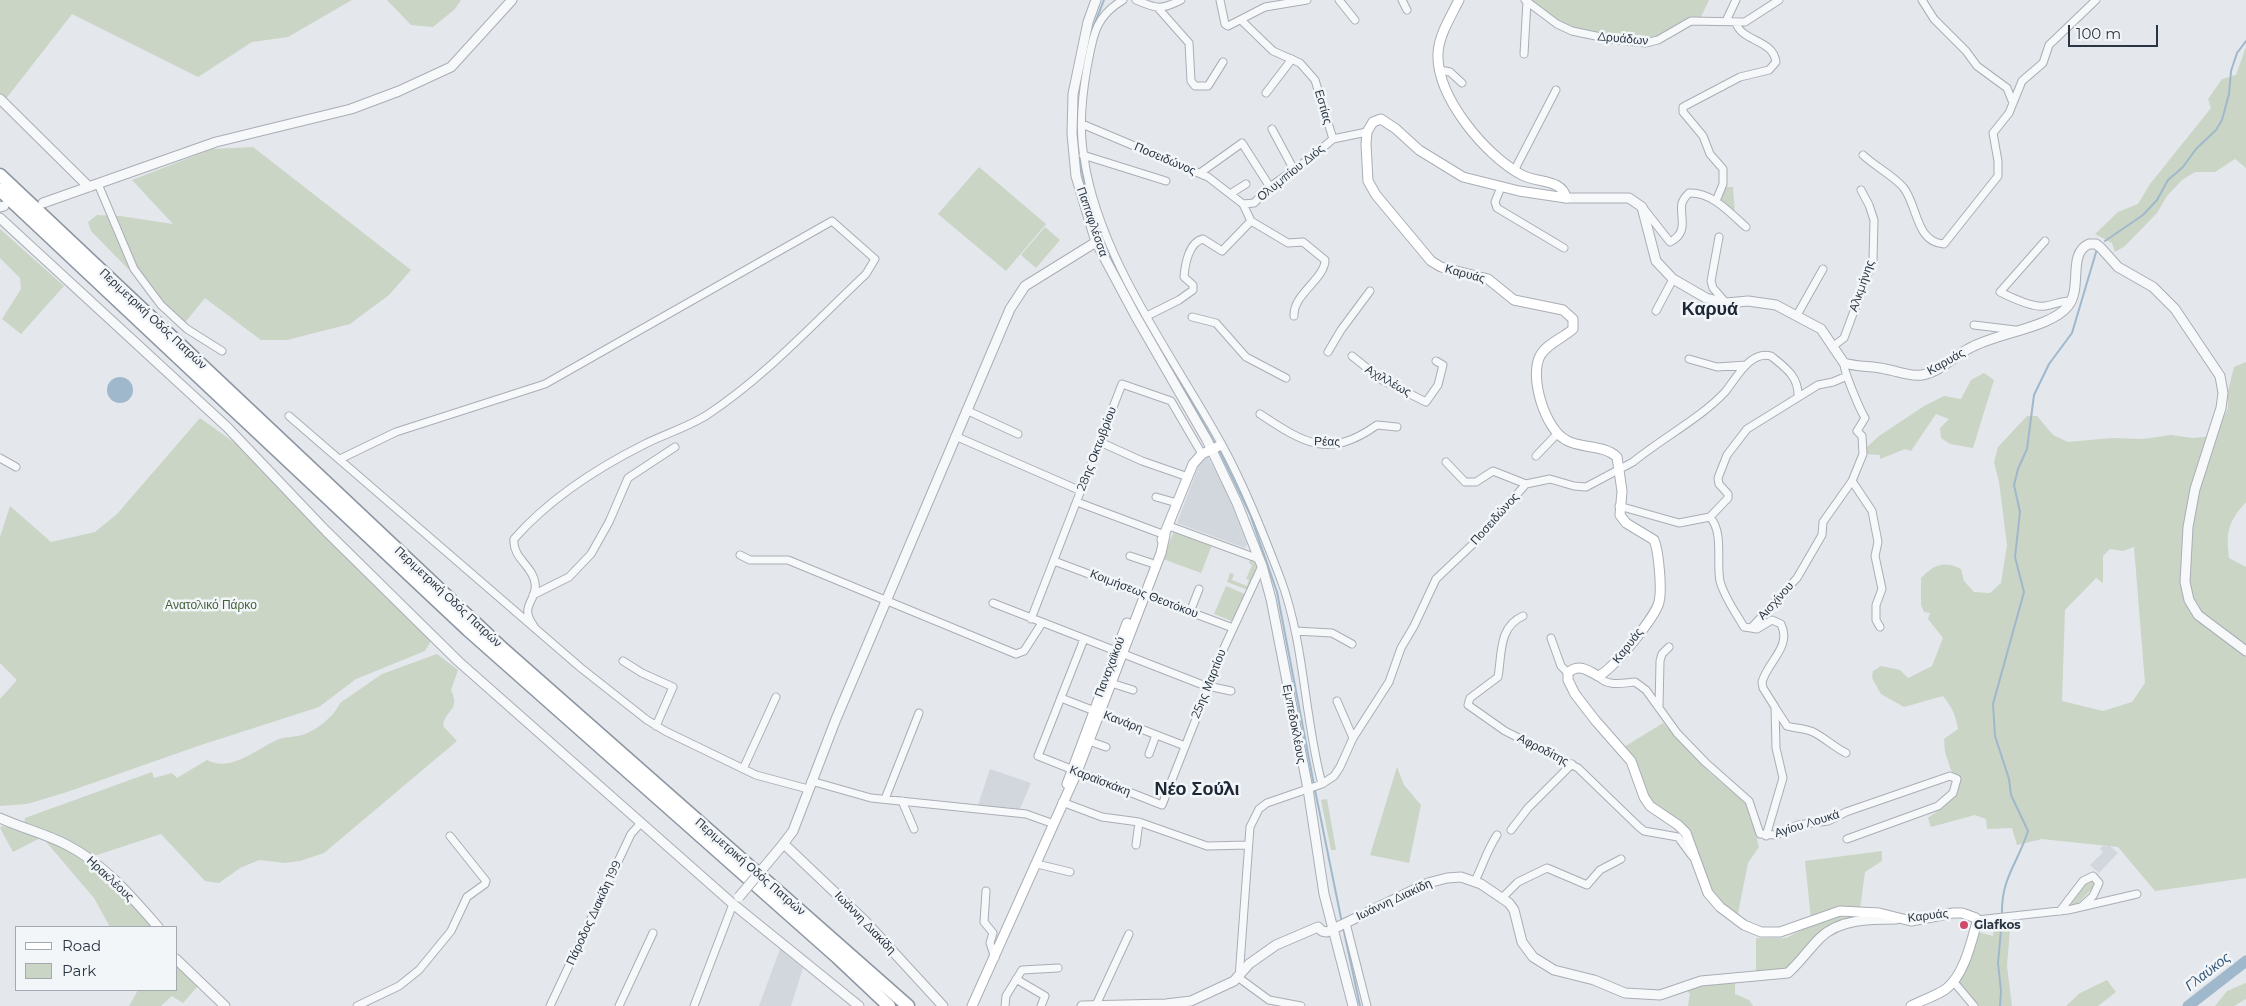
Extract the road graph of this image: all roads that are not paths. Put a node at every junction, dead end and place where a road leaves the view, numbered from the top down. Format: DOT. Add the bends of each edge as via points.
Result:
graph roads {
  1 [pos="512,0"];
  2 [pos="1096,0"];
  3 [pos="1123,0"];
  4 [pos="1136,0"];
  5 [pos="1182,0"];
  6 [pos="1220,0"];
  7 [pos="1308,0"];
  8 [pos="1339,0"];
  9 [pos="1402,0"];
  10 [pos="1459,0"];
  11 [pos="1736,0"];
  12 [pos="1778,0"];
  13 [pos="1922,0"];
  14 [pos="2096,0"];
  15 [pos="1526,1"];
  16 [pos="1158,8"];
  17 [pos="1407,10"];
  18 [pos="1356,20"];
  19 [pos="1242,21"];
  20 [pos="1726,21"];
  21 [pos="1736,23"];
  22 [pos="1524,54"];
  23 [pos="1292,59"];
  24 [pos="1223,62"];
  25 [pos="1440,70"];
  26 [pos="1462,83"];
  27 [pos="1556,90"];
  28 [pos="1266,93"];
  29 [pos="0,99"];
  30 [pos="2013,103"];
  31 [pos="1082,124"];
  32 [pos="1272,129"];
  33 [pos="1367,132"];
  34 [pos="1332,139"];
  35 [pos="1864,155"];
  36 [pos="1083,156"];
  37 [pos="1294,170"];
  38 [pos="1514,171"];
  39 [pos="1200,173"];
  40 [pos="0,175"];
  41 [pos="1166,181"];
  42 [pos="1246,184"];
  43 [pos="94,185"];
  44 [pos="1270,187"];
  45 [pos="1501,187"];
  46 [pos="0,190"];
  47 [pos="1861,190"];
  48 [pos="1230,194"];
  49 [pos="1566,198"];
  50 [pos="1716,201"];
  51 [pos="1,203"];
  52 [pos="43,204"];
  53 [pos="1243,204"];
  54 [pos="1642,207"];
  55 [pos="0,218"];
  56 [pos="1251,221"];
  57 [pos="1746,227"];
  58 [pos="1719,237"];
  59 [pos="2045,241"];
  60 [pos="1096,242"];
  61 [pos="1564,248"];
  62 [pos="1823,269"];
  63 [pos="92,279"];
  64 [pos="1673,279"];
  65 [pos="1370,291"];
  66 [pos="2072,301"];
  67 [pos="1726,303"];
  68 [pos="1656,311"];
  69 [pos="1797,315"];
  70 [pos="1147,316"];
  71 [pos="1294,316"];
  72 [pos="1192,317"];
  73 [pos="1974,325"];
  74 [pos="2015,330"];
  75 [pos="1832,346"];
  76 [pos="222,351"];
  77 [pos="1328,352"];
  78 [pos="1352,356"];
  79 [pos="1689,359"];
  80 [pos="1436,361"];
  81 [pos="1844,363"];
  82 [pos="1746,365"];
  83 [pos="1847,376"];
  84 [pos="1286,378"];
  85 [pos="1798,397"];
  86 [pos="966,410"];
  87 [pos="1260,414"];
  88 [pos="289,416"];
  89 [pos="1397,427"];
  90 [pos="1018,434"];
  91 [pos="1557,434"];
  92 [pos="955,436"];
  93 [pos="1100,442"];
  94 [pos="675,447"];
  95 [pos="1216,448"];
  96 [pos="1202,454"];
  97 [pos="1536,456"];
  98 [pos="0,458"];
  99 [pos="340,459"];
  100 [pos="1446,462"];
  101 [pos="16,467"];
  102 [pos="1620,469"];
  103 [pos="1188,477"];
  104 [pos="1852,481"];
  105 [pos="1526,484"];
  106 [pos="1081,491"];
  107 [pos="1156,497"];
  108 [pos="1077,502"];
  109 [pos="1177,503"];
  110 [pos="1620,506"];
  111 [pos="1710,516"];
  112 [pos="1169,526"];
  113 [pos="1165,535"];
  114 [pos="740,555"];
  115 [pos="1130,556"];
  116 [pos="1054,561"];
  117 [pos="1151,563"];
  118 [pos="1261,563"];
  119 [pos="1199,589"];
  120 [pos="1142,594"];
  121 [pos="533,596"];
  122 [pos="886,601"];
  123 [pos="993,603"];
  124 [pos="1190,612"];
  125 [pos="1523,616"];
  126 [pos="1031,619"];
  127 [pos="1042,623"];
  128 [pos="534,626"];
  129 [pos="1880,627"];
  130 [pos="1233,628"];
  131 [pos="1751,628"];
  132 [pos="1295,631"];
  133 [pos="1551,638"];
  134 [pos="1084,639"];
  135 [pos="1352,644"];
  136 [pos="1669,647"];
  137 [pos="2246,651"];
  138 [pos="1119,652"];
  139 [pos="623,661"];
  140 [pos="1568,673"];
  141 [pos="1598,676"];
  142 [pos="1111,683"];
  143 [pos="1208,687"];
  144 [pos="1133,690"];
  145 [pos="1231,691"];
  146 [pos="776,697"];
  147 [pos="1061,698"];
  148 [pos="1337,701"];
  149 [pos="1659,708"];
  150 [pos="1775,709"];
  151 [pos="1096,712"];
  152 [pos="919,713"];
  153 [pos="656,726"];
  154 [pos="1156,734"];
  155 [pos="1353,738"];
  156 [pos="1089,741"];
  157 [pos="1185,746"];
  158 [pos="1106,747"];
  159 [pos="1846,753"];
  160 [pos="1149,754"];
  161 [pos="1572,764"];
  162 [pos="743,769"];
  163 [pos="1074,771"];
  164 [pos="809,785"];
  165 [pos="1320,785"];
  166 [pos="1308,789"];
  167 [pos="885,799"];
  168 [pos="902,801"];
  169 [pos="1062,802"];
  170 [pos="1162,805"];
  171 [pos="0,818"];
  172 [pos="1139,822"];
  173 [pos="641,823"];
  174 [pos="1054,824"];
  175 [pos="914,829"];
  176 [pos="1511,830"];
  177 [pos="1497,835"];
  178 [pos="450,836"];
  179 [pos="1766,836"];
  180 [pos="1847,839"];
  181 [pos="1136,845"];
  182 [pos="1248,845"];
  183 [pos="782,846"];
  184 [pos="1694,858"];
  185 [pos="1621,859"];
  186 [pos="1037,864"];
  187 [pos="1070,872"];
  188 [pos="1475,881"];
  189 [pos="986,892"];
  190 [pos="2137,894"];
  191 [pos="1502,898"];
  192 [pos="736,901"];
  193 [pos="2081,907"];
  194 [pos="2060,910"];
  195 [pos="1332,917"];
  196 [pos="1898,919"];
  197 [pos="1977,920"];
  198 [pos="1346,923"];
  199 [pos="157,926"];
  200 [pos="1318,927"];
  201 [pos="1334,929"];
  202 [pos="653,933"];
  203 [pos="1129,934"];
  204 [pos="995,958"];
  205 [pos="178,961"];
  206 [pos="1058,968"];
  207 [pos="1240,972"];
  208 [pos="1016,979"];
  209 [pos="1953,981"];
  210 [pos="1277,1004"];
  211 [pos="1096,1005"];
  212 [pos="1916,1005"];
  213 [pos="225,1006"];
  214 [pos="357,1006"];
  215 [pos="550,1006"];
  216 [pos="619,1006"];
  217 [pos="694,1006"];
  218 [pos="859,1006"];
  219 [pos="889,1006"];
  220 [pos="908,1006"];
  221 [pos="943,1006"];
  222 [pos="972,1006"];
  223 [pos="1005,1006"];
  224 [pos="1041,1006"];
  225 [pos="1082,1006"];
  226 [pos="1301,1006"];
  227 [pos="1353,1006"];
  228 [pos="1367,1006"];
  229 [pos="1974,1006"];
  1 -- 43 [label="street" via="451,67 399,91 351,110 216,142"];
  2 -- 60 [label="street, Παπαφλέσσα" via="1088,22 1073,94 1072,134 1076,176"];
  3 -- 31 [label="street" via="1102,16 1092,45"];
  4 -- 16 [label="street"];
  5 -- 16 [label="street"];
  6 -- 19 [label="street" via="1225,24"];
  7 -- 19 [label="street" via="1265,7"];
  8 -- 18 [label="street"];
  9 -- 17 [label="street"];
  10 -- 25 [label="main road" via="1439,46"];
  11 -- 20 [label="street"];
  12 -- 21 [label="street" via="1750,20"];
  13 -- 30 [label="street" via="1934,19 1977,66 2006,88"];
  14 -- 30 [label="street" via="2049,45 2043,63 2022,81"];
  15 -- 20 [label="street, Δρυάδων" via="1572,31 1642,43 1658,40 1691,21"];
  15 -- 22 [label="street"];
  16 -- 24 [label="street" via="1190,43 1191,81 1195,86 1208,86"];
  19 -- 23 [label="street, Εστίας" via="1273,51"];
  20 -- 21 [label="street, Δρυάδων"];
  21 -- 50 [label="street" via="1742,31 1770,49 1776,64 1770,70 1738,78 1683,108 1706,139 1710,154 1723,169 1723,184"];
  23 -- 28 [label="street"];
  23 -- 34 [label="street, Εστίας" via="1300,63 1318,86"];
  25 -- 26 [label="street" via="1450,72"];
  25 -- 38 [label="main road" via="1449,97 1474,133 1494,156"];
  27 -- 38 [label="street"];
  29 -- 43 [label="street"];
  30 -- 35 [label="street" via="1993,133 1998,176 1944,244 1936,244 1924,233 1912,199 1902,186"];
  31 -- 36 [label="street"];
  31 -- 39 [label="street, Ποσειδώνος"];
  32 -- 37 [label="street"];
  33 -- 34 [label="street, Ολυμπίου Διός"];
  33 -- 45 [label="main road" via="1373,122 1384,120 1419,150 1456,173"];
  33 -- 91 [label="main road, Καρυάς" via="1368,182 1434,264 1488,279 1519,302 1563,310 1573,319 1573,329 1548,347 1539,358 1543,412"];
  34 -- 37 [label="street, Ολυμπίου Διός"];
  36 -- 41 [label="street"];
  36 -- 70 [label="street" via="1089,188 1108,244"];
  37 -- 44 [label="street, Ολυμπίου Διός"];
  38 -- 49 [label="main road" via="1532,180 1559,185"];
  39 -- 44 [label="street" via="1242,143"];
  39 -- 48 [label="street, Ποσειδώνος"];
  40 -- 220 [label="highway, Περιμετρική Οδός Πατρών" via="503,649"];
  42 -- 48 [label="street"];
  43 -- 52 [label="street"];
  43 -- 76 [label="street" via="134,269 161,305 187,329"];
  44 -- 53 [label="street, Ολυμπίου Διός" via="1254,202"];
  45 -- 49 [label="main road"];
  45 -- 61 [label="street" via="1495,203 1497,208"];
  46 -- 63 [label="highway, Περιμετρική Οδός Πατρών"];
  47 -- 75 [label="street, Αλκμήνης" via="1874,220 1873,260 1844,338"];
  48 -- 53 [label="street, Ποσειδώνος"];
  49 -- 54 [label="street" via="1630,198"];
  50 -- 54 [label="street" via="1700,192 1689,193 1682,203 1684,224 1670,242"];
  50 -- 57 [label="street"];
  51 -- 63 [label="highway"];
  53 -- 56 [label="street"];
  54 -- 64 [label="street" via="1656,261"];
  55 -- 173 [label="street" via="227,427 451,655"];
  56 -- 70 [label="street" via="1222,251 1203,239 1194,244 1184,277 1193,285 1193,290"];
  56 -- 71 [label="street" via="1288,243 1303,242 1325,260 1323,268 1296,303"];
  58 -- 67 [label="street" via="1711,281"];
  59 -- 66 [label="street" via="2000,292 2044,307 2062,300"];
  60 -- 86 [label="street" via="1025,286 1019,293"];
  60 -- 95 [label="street, Παπαφλέσσα" via="1134,316"];
  62 -- 69 [label="street"];
  63 -- 219 [label="highway, Περιμετρική Οδός Πατρών" via="468,630"];
  64 -- 67 [label="street" via="1706,298"];
  64 -- 68 [label="street"];
  65 -- 77 [label="street"];
  66 -- 74 [label="street, Καρυάς" via="2056,317"];
  66 -- 137 [label="street" via="2079,254 2087,245 2097,245 2118,267 2153,287 2175,309 2220,376 2221,408 2195,489 2188,527 2185,582 2189,600 2198,616"];
  67 -- 69 [label="street" via="1748,300 1776,305"];
  69 -- 75 [label="street" via="1823,330"];
  70 -- 132 [label="street" via="1245,490 1281,580"];
  72 -- 84 [label="street" via="1216,323 1246,357"];
  73 -- 74 [label="street"];
  74 -- 81 [label="street, Καρυάς" via="1973,346 1923,375"];
  75 -- 81 [label="street"];
  78 -- 80 [label="street, Αχιλλέως" via="1382,380 1426,402 1438,385 1443,365"];
  79 -- 82 [label="street" via="1717,367"];
  81 -- 83 [label="street"];
  82 -- 85 [label="street" via="1760,356 1771,356 1794,377"];
  82 -- 102 [label="street, Ποσειδώνος" via="1724,393"];
  83 -- 85 [label="street" via="1818,385"];
  83 -- 104 [label="street, Αισχίνου" via="1864,418 1857,431 1862,436 1863,454"];
  85 -- 111 [label="street" via="1747,429 1729,452 1718,478 1728,498"];
  86 -- 90 [label="street"];
  86 -- 92 [label="street"];
  87 -- 89 [label="street, Ρέας" via="1316,444 1348,442 1377,425"];
  88 -- 99 [label="street"];
  91 -- 97 [label="street"];
  91 -- 102 [label="main road" via="1566,440 1613,454"];
  92 -- 106 [label="street"];
  92 -- 122 [label="street"];
  93 -- 96 [label="street, 28ης Οκτωβρίου" via="1122,384 1171,401"];
  93 -- 103 [label="street"];
  93 -- 106 [label="street, 28ης Οκτωβρίου"];
  94 -- 121 [label="street" via="628,478 591,554 569,576"];
  95 -- 96 [label="main road"];
  95 -- 118 [label="street, Εμπεδοκλέους"];
  96 -- 103 [label="main road, Παναχαϊκού"];
  98 -- 101 [label="street"];
  99 -- 121 [label="street" via="396,432 545,384 832,221 875,259 866,274 746,387 705,416 581,480 530,520 514,539 514,544 516,553 534,578"];
  99 -- 128 [label="street"];
  100 -- 105 [label="street" via="1465,482 1476,482 1493,471"];
  102 -- 105 [label="street, Ποσειδώνος" via="1586,487 1550,479"];
  102 -- 110 [label="main road"];
  103 -- 109 [label="main road, Παναχαϊκού"];
  104 -- 129 [label="street" via="1872,511 1878,542 1875,556 1882,589 1876,604 1876,620"];
  104 -- 131 [label="street, Αισχίνου" via="1824,522 1822,535 1797,578"];
  105 -- 155 [label="street, Ποσειδώνος" via="1436,580 1389,682"];
  106 -- 108 [label="street, 28ης Οκτωβρίου"];
  107 -- 109 [label="street"];
  108 -- 113 [label="street"];
  108 -- 116 [label="street, 28ης Οκτωβρίου"];
  109 -- 112 [label="main road, Παναχαϊκού"];
  110 -- 111 [label="street" via="1679,523"];
  110 -- 141 [label="main road, Καρυάς" via="1623,520 1650,537 1655,544 1659,601 1610,669"];
  111 -- 131 [label="street, Αισχίνου" via="1717,525 1721,584 1744,627"];
  112 -- 113 [label="main road, Παναχαϊκού"];
  112 -- 118 [label="street"];
  113 -- 117 [label="main road, Παναχαϊκού"];
  113 -- 120 [label="main road, Παναχαϊκού"];
  114 -- 122 [label="street" via="750,560 788,560"];
  115 -- 117 [label="street"];
  116 -- 120 [label="street, Κοιμήσεως Θεοτόκου"];
  116 -- 126 [label="street, 28ης Οκτωβρίου"];
  117 -- 120 [label="main road, Παναχαϊκού"];
  118 -- 130 [label="street, 25ης Μαρτίου"];
  118 -- 166 [label="street, Εμπεδοκλέους"];
  119 -- 124 [label="street"];
  120 -- 124 [label="street, Κοιμήσεως Θεοτόκου"];
  120 -- 138 [label="main road, Παναχαϊκού"];
  121 -- 128 [label="street" via="527,613"];
  122 -- 127 [label="street" via="1016,654 1024,651"];
  122 -- 164 [label="street"];
  123 -- 126 [label="street"];
  124 -- 130 [label="street, Κοιμήσεως Θεοτόκου"];
  125 -- 161 [label="street, Αφροδίτης" via="1517,618 1502,638 1498,677 1468,700 1470,707 1505,731"];
  126 -- 127 [label="street"];
  127 -- 134 [label="street"];
  128 -- 153 [label="street" via="581,668"];
  130 -- 143 [label="street, 25ης Μαρτίου"];
  131 -- 150 [label="street" via="1756,629 1772,620 1781,624 1785,632 1782,648 1762,682"];
  132 -- 135 [label="street" via="1332,633"];
  132 -- 165 [label="street"];
  133 -- 140 [label="street" via="1561,666"];
  134 -- 138 [label="street"];
  134 -- 147 [label="street"];
  136 -- 149 [label="street" via="1660,661"];
  138 -- 142 [label="main road, Παναχαϊκού"];
  138 -- 143 [label="street"];
  138 -- 151 [label="main road, Παναχαϊκού"];
  139 -- 153 [label="street" via="673,687"];
  140 -- 141 [label="main road" via="1579,667"];
  140 -- 184 [label="main road, Καρυάς" via="1575,694 1631,761 1646,801 1653,810 1682,828"];
  141 -- 149 [label="street, Αγίου Λουκά" via="1612,684 1635,682 1646,690"];
  142 -- 144 [label="street"];
  142 -- 151 [label="main road, Παναχαϊκού"];
  143 -- 145 [label="street"];
  143 -- 157 [label="street, 25ης Μαρτίου"];
  146 -- 162 [label="street"];
  147 -- 151 [label="street, Κανάρη"];
  147 -- 163 [label="street, Καραϊσκάκη" via="1038,756"];
  148 -- 155 [label="street"];
  149 -- 179 [label="street, Αγίου Λουκά" via="1677,733 1705,762 1749,801 1756,828"];
  150 -- 159 [label="street" via="1787,726 1816,733"];
  150 -- 179 [label="street" via="1776,748 1784,778"];
  151 -- 154 [label="street, Κανάρη"];
  151 -- 156 [label="main road, Παναχαϊκού"];
  151 -- 163 [label="main road, Παναχαϊκού"];
  152 -- 167 [label="street"];
  153 -- 162 [label="street"];
  154 -- 157 [label="street, Κανάρη"];
  154 -- 160 [label="street"];
  155 -- 165 [label="street, Ποσειδώνος" via="1334,776"];
  156 -- 158 [label="street"];
  156 -- 163 [label="main road, Παναχαϊκού"];
  157 -- 170 [label="street, 25ης Μαρτίου"];
  161 -- 176 [label="street"];
  161 -- 184 [label="street, Αφροδίτης" via="1638,826 1653,833 1678,837"];
  162 -- 164 [label="street"];
  163 -- 169 [label="main road, Παναχαϊκού"];
  163 -- 170 [label="street, Καραϊσκάκη"];
  164 -- 167 [label="street"];
  164 -- 183 [label="street" via="793,831"];
  165 -- 166 [label="street"];
  166 -- 182 [label="street" via="1259,809 1250,827"];
  166 -- 195 [label="street, Εμπεδοκλέους" via="1321,877"];
  167 -- 168 [label="street"];
  168 -- 174 [label="street" via="1026,814"];
  168 -- 175 [label="street"];
  169 -- 172 [label="street" via="1102,817"];
  169 -- 174 [label="main road, Παναχαϊκού"];
  171 -- 199 [label="street, Ηρακλέους" via="66,844 88,857"];
  172 -- 181 [label="street"];
  172 -- 182 [label="street" via="1204,846"];
  173 -- 192 [label="street"];
  173 -- 215 [label="street, Πάροδος Διακίδη 199" via="631,834"];
  174 -- 186 [label="main road, Παναχαϊκού"];
  177 -- 188 [label="street" via="1486,851"];
  178 -- 214 [label="street" via="486,883 466,897 454,926 419,970 396,988"];
  179 -- 180 [label="street, Αγίου Λουκά" via="1776,836 1798,825 1828,820 1950,776 1957,779 1953,793 1938,806"];
  182 -- 207 [label="street"];
  183 -- 192 [label="street, bridge"];
  183 -- 221 [label="street, Ιωάννη Διακίδη" via="865,921"];
  184 -- 196 [label="main road, Καρυάς" via="1708,893 1732,918 1750,929 1780,932 1840,911 1879,913"];
  185 -- 191 [label="street" via="1600,870 1587,885 1547,868 1524,879"];
  186 -- 187 [label="street"];
  186 -- 204 [label="main road, Παναχαϊκού"];
  188 -- 191 [label="street, Ιωάννη Διακίδη"];
  188 -- 198 [label="street, Ιωάννη Διακίδη" via="1454,877 1438,880"];
  189 -- 204 [label="street" via="984,922 992,933 990,943"];
  190 -- 193 [label="street"];
  191 -- 196 [label="street, Ιωάννη Διακίδη" via="1512,906 1522,942 1533,958 1557,971 1644,996 1668,993 1701,980 1788,973 1821,937 1838,926 1874,919"];
  192 -- 217 [label="street"];
  192 -- 218 [label="street"];
  193 -- 194 [label="street"];
  193 -- 194 [label="street" via="2099,883 2093,876 2083,881"];
  194 -- 197 [label="street"];
  195 -- 200 [label="street"];
  195 -- 201 [label="street, Εμπεδοκλέους"];
  196 -- 197 [label="main road, Καρυάς" via="1911,921 1962,913"];
  197 -- 209 [label="main road" via="1964,961"];
  198 -- 201 [label="street, Ιωάννη Διακίδη"];
  198 -- 228 [label="street"];
  200 -- 201 [label="street" via="1325,932"];
  200 -- 207 [label="street" via="1276,945"];
  201 -- 227 [label="street, Εμπεδοκλέους"];
  202 -- 216 [label="street"];
  203 -- 211 [label="street"];
  204 -- 222 [label="main road, Παναχαϊκού"];
  205 -- 213 [label="street"];
  206 -- 208 [label="street" via="1022,970"];
  207 -- 210 [label="street" via="1243,983"];
  207 -- 211 [label="street" via="1229,984 1186,1002"];
  208 -- 223 [label="street" via="1006,996"];
  208 -- 224 [label="street" via="1045,996"];
  209 -- 212 [label="main road" via="1946,989"];
  209 -- 229 [label="street"];
  210 -- 226 [label="street"];
  211 -- 225 [label="street"];
}
